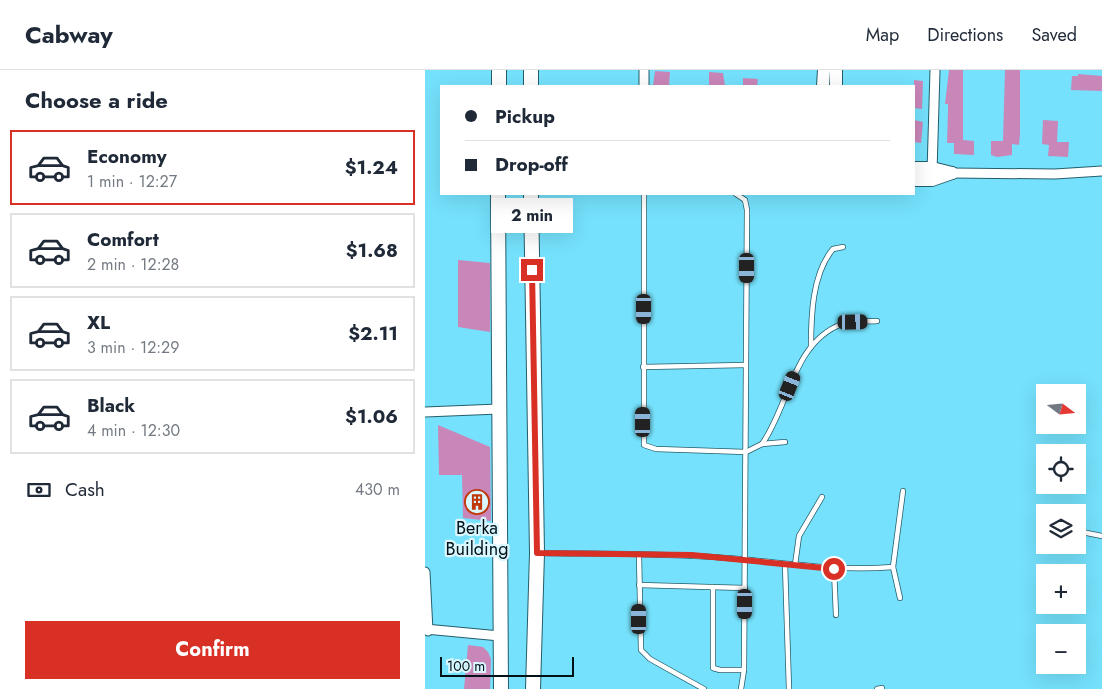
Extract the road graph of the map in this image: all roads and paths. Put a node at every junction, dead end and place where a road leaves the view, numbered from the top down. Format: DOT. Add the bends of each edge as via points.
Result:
graph roads {
  1 [pos="499,70"];
  2 [pos="531,70"];
  3 [pos="644,70"];
  4 [pos="824,70"];
  5 [pos="836,70"];
  6 [pos="935,70"];
  7 [pos="499,85"];
  8 [pos="531,85"];
  9 [pos="644,85"];
  10 [pos="823,85"];
  11 [pos="836,85"];
  12 [pos="915,168"];
  13 [pos="1102,171"];
  14 [pos="952,173"];
  15 [pos="932,174"];
  16 [pos="915,180"];
  17 [pos="498,195"];
  18 [pos="531,195"];
  19 [pos="645,195"];
  20 [pos="737,195"];
  21 [pos="843,247"];
  22 [pos="877,322"];
  23 [pos="811,347"];
  24 [pos="746,365"];
  25 [pos="643,367"];
  26 [pos="499,409"];
  27 [pos="425,412"];
  28 [pos="785,442"];
  29 [pos="762,444"];
  30 [pos="746,452"];
  31 [pos="903,491"];
  32 [pos="822,497"];
  33 [pos="1086,532"];
  34 [pos="1102,536"];
  35 [pos="537,553"];
  36 [pos="639,555"];
  37 [pos="745,559"];
  38 [pos="785,564"];
  39 [pos="795,565"];
  40 [pos="893,567"];
  41 [pos="834,569"];
  42 [pos="425,572"];
  43 [pos="639,585"];
  44 [pos="713,587"];
  45 [pos="745,588"];
  46 [pos="900,598"];
  47 [pos="836,615"];
  48 [pos="426,630"];
  49 [pos="500,636"];
  50 [pos="744,670"];
  51 [pos="501,689"];
  52 [pos="533,689"];
  53 [pos="705,689"];
  54 [pos="741,689"];
  55 [pos="789,689"];
  1 -- 7 [label="main road"];
  2 -- 8 [label="main road"];
  3 -- 9 [label="street"];
  4 -- 10 [label="street"];
  5 -- 11 [label="street"];
  6 -- 15 [label="street"];
  12 -- 15 [label="street"];
  13 -- 14 [label="street"];
  14 -- 15 [label="street"];
  15 -- 16 [label="street"];
  17 -- 26 [label="main road"];
  18 -- 35 [label="main road"];
  19 -- 25 [label="lane"];
  20 -- 24 [label="lane" via="745,200 747,210"];
  21 -- 23 [label="lane" via="833,249 821,268 811,327"];
  22 -- 23 [label="lane" via="843,324 833,328"];
  23 -- 29 [label="lane"];
  24 -- 25 [label="lane"];
  24 -- 30 [label="lane"];
  25 -- 30 [label="lane" via="643,441 646,447"];
  26 -- 27 [label="street"];
  26 -- 49 [label="main road"];
  28 -- 29 [label="lane"];
  29 -- 30 [label="lane"];
  30 -- 37 [label="lane"];
  31 -- 40 [label="lane"];
  32 -- 39 [label="lane" via="799,536"];
  33 -- 34 [label="lane"];
  35 -- 36 [label="lane"];
  35 -- 52 [label="main road"];
  36 -- 37 [label="lane"];
  36 -- 43 [label="lane"];
  37 -- 38 [label="lane"];
  37 -- 45 [label="lane"];
  38 -- 39 [label="lane"];
  38 -- 55 [label="lane"];
  39 -- 41 [label="lane"];
  40 -- 41 [label="lane"];
  40 -- 46 [label="lane"];
  41 -- 47 [label="lane"];
  42 -- 48 [label="street"];
  43 -- 44 [label="lane"];
  43 -- 53 [label="lane" via="641,650 650,659"];
  44 -- 45 [label="lane"];
  44 -- 50 [label="lane" via="713,668"];
  45 -- 50 [label="lane"];
  48 -- 49 [label="street"];
  49 -- 51 [label="main road"];
  50 -- 54 [label="lane"];
}
